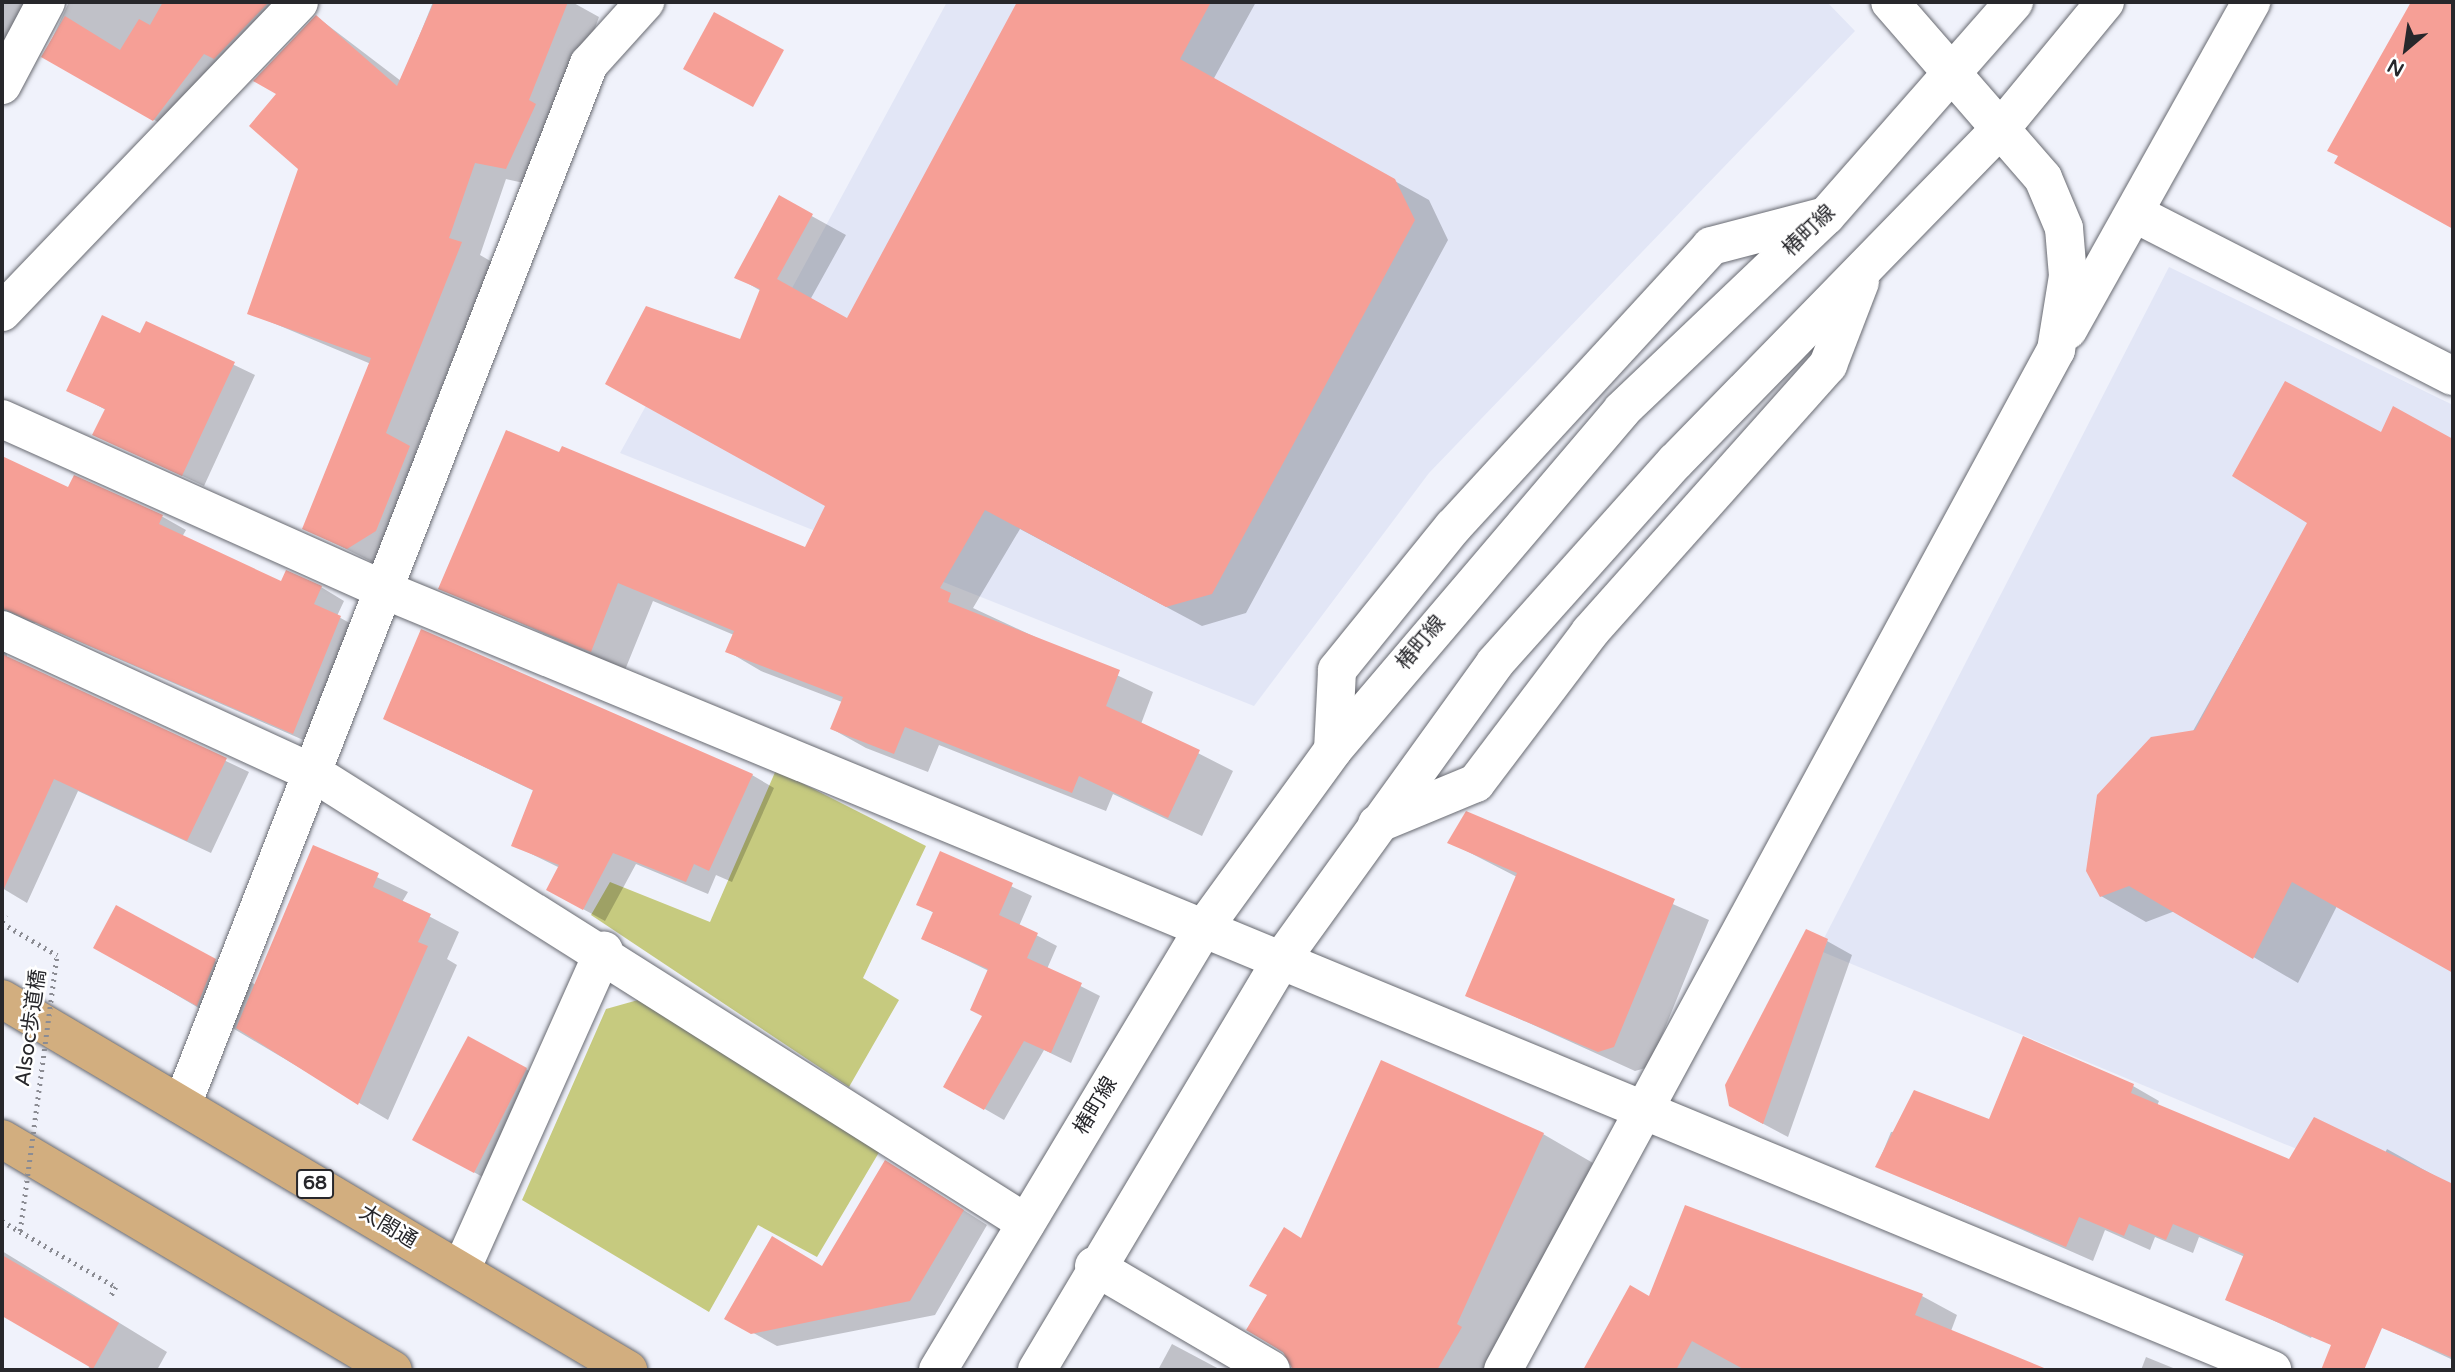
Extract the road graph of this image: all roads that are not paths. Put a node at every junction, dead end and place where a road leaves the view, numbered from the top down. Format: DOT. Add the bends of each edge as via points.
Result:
graph roads {
  1 [pos="46,2"];
  2 [pos="299,2"];
  3 [pos="644,2"];
  4 [pos="1890,2"];
  5 [pos="2014,2"];
  6 [pos="2105,2"];
  7 [pos="2251,2"];
  8 [pos="1954,76"];
  9 [pos="2,85"];
  10 [pos="2002,127"];
  11 [pos="2134,213"];
  12 [pos="1826,216"];
  13 [pos="1866,267"];
  14 [pos="2,313"];
  15 [pos="2056,350"];
  16 [pos="2453,376"];
  17 [pos="2,419"];
  18 [pos="387,591"];
  19 [pos="2,630"];
  20 [pos="1333,750"];
  21 [pos="315,774"];
  22 [pos="1377,824"];
  23 [pos="1203,929"];
  24 [pos="604,951"];
  25 [pos="1281,960"];
  26 [pos="2,999"];
  27 [pos="182,1105"];
  28 [pos="1643,1110"];
  29 [pos="2,1139"];
  30 [pos="1026,1223"];
  31 [pos="1094,1266"];
  32 [pos="461,1270"];
  33 [pos="393,1370"];
  34 [pos="628,1370"];
  35 [pos="939,1370"];
  36 [pos="1037,1370"];
  37 [pos="1271,1370"];
  38 [pos="1503,1370"];
  39 [pos="2272,1370"];
  1 -- 9 [label="street"];
  2 -- 14 [label="street"];
  3 -- 18 [label="street" via="589,64"];
  4 -- 8 [label="street"];
  5 -- 8 [label="street, 椿町線"];
  6 -- 10 [label="street"];
  7 -- 11 [label="street"];
  8 -- 10 [label="street"];
  8 -- 12 [label="street, 椿町線"];
  10 -- 13 [label="street"];
  10 -- 15 [label="street" via="2043,178 2064,229 2068,276"];
  11 -- 15 [label="street"];
  11 -- 16 [label="street"];
  12 -- 20 [label="street, 椿町線" via="1622,410"];
  12 -- 20 [label="street" via="1711,246 1453,527 1337,670"];
  13 -- 22 [label="street" via="1675,462 1495,663"];
  13 -- 22 [label="street" via="1828,365 1590,632 1476,783"];
  15 -- 28 [label="street"];
  17 -- 18 [label="street"];
  18 -- 21 [label="street"];
  18 -- 23 [label="street"];
  19 -- 21 [label="street"];
  20 -- 23 [label="street, 椿町線"];
  21 -- 24 [label="street"];
  21 -- 27 [label="street"];
  22 -- 25 [label="street"];
  23 -- 25 [label="street"];
  23 -- 30 [label="street, 椿町線"];
  24 -- 30 [label="street"];
  24 -- 32 [label="street"];
  25 -- 28 [label="street"];
  25 -- 31 [label="street"];
  26 -- 27 [label="main road, 太閤通 / 68"];
  27 -- 32 [label="main road, 太閤通 / 68"];
  28 -- 38 [label="street"];
  28 -- 39 [label="street"];
  29 -- 33 [label="main road"];
  30 -- 35 [label="street, 椿町線"];
  31 -- 36 [label="street"];
  31 -- 37 [label="street"];
  32 -- 34 [label="main road, 太閤通 / 68"];
}
